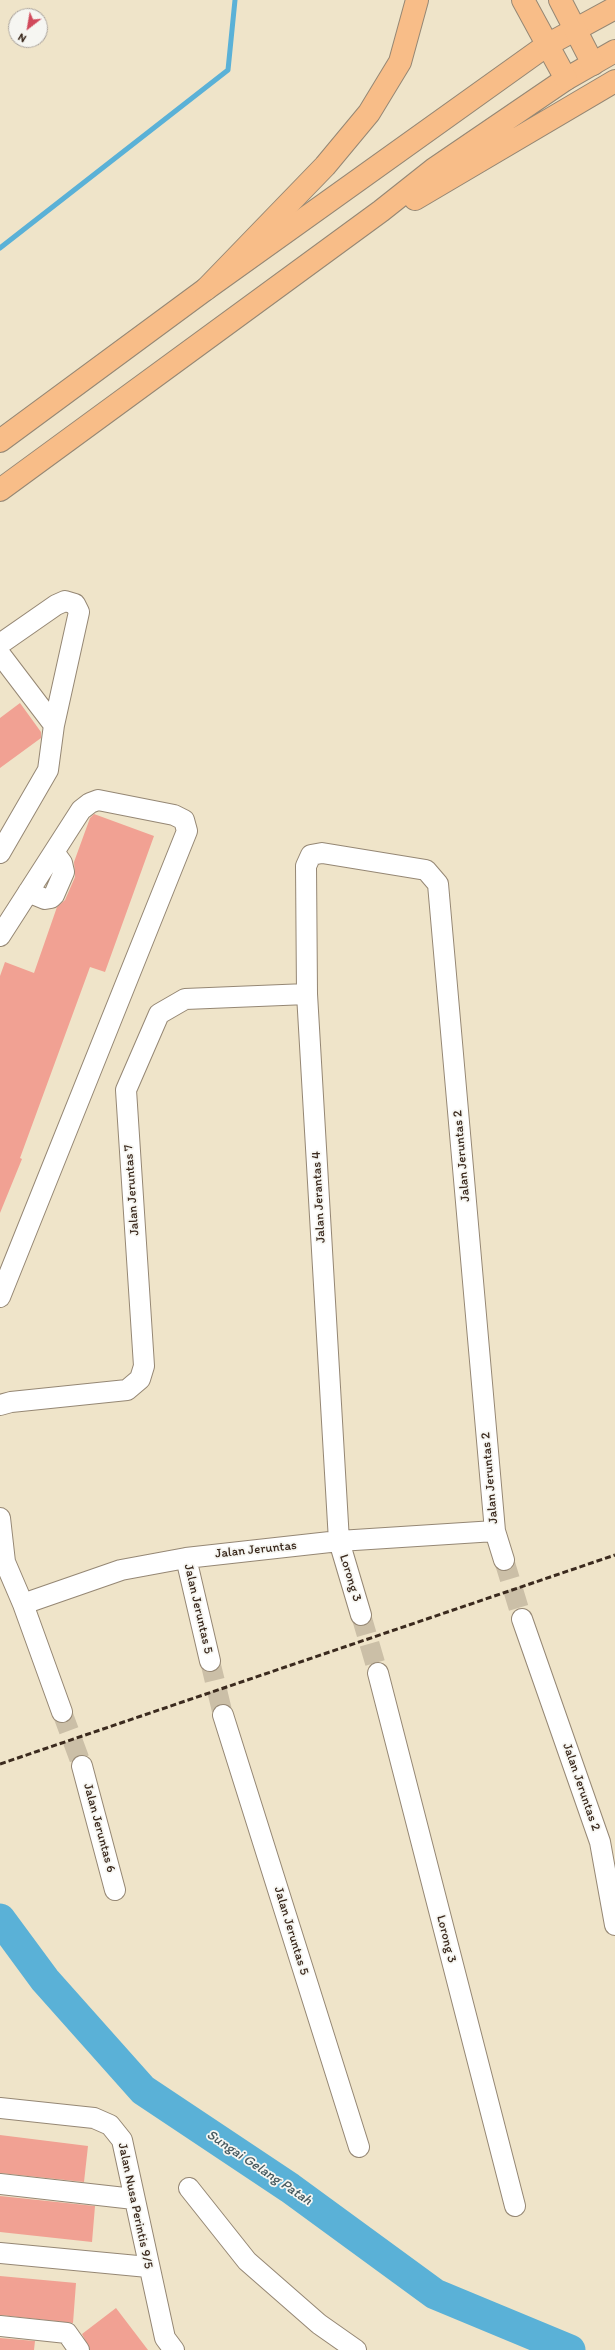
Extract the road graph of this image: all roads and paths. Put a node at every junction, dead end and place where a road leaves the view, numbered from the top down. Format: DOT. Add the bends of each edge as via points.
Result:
graph roads {
  1 [pos="417,0"];
  2 [pos="524,0"];
  3 [pos="560,0"];
  4 [pos="615,8"];
  5 [pos="575,29"];
  6 [pos="548,45"];
  7 [pos="615,51"];
  8 [pos="593,64"];
  9 [pos="566,80"];
  10 [pos="615,81"];
  11 [pos="320,255"];
  12 [pos="206,289"];
  13 [pos="0,441"];
  14 [pos="0,490"];
  15 [pos="0,644"];
  16 [pos="0,654"];
  17 [pos="54,725"];
  18 [pos="0,853"];
  19 [pos="311,855"];
  20 [pos="0,936"];
  21 [pos="307,994"];
  22 [pos="0,1297"];
  23 [pos="0,1406"];
  24 [pos="0,1518"];
  25 [pos="495,1531"];
  26 [pos="339,1541"];
  27 [pos="186,1558"];
  28 [pos="504,1560"];
  29 [pos="23,1604"];
  30 [pos="361,1615"];
  31 [pos="522,1619"];
  32 [pos="210,1661"];
  33 [pos="378,1673"];
  34 [pos="62,1712"];
  35 [pos="223,1715"];
  36 [pos="82,1766"];
  37 [pos="608,1841"];
  38 [pos="115,1890"];
  39 [pos="615,1925"];
  40 [pos="0,2108"];
  41 [pos="359,2147"];
  42 [pos="0,2184"];
  43 [pos="189,2188"];
  44 [pos="134,2198"];
  45 [pos="515,2206"];
  46 [pos="0,2253"];
  47 [pos="148,2266"];
  48 [pos="0,2326"];
  49 [pos="79,2350"];
  50 [pos="174,2350"];
  51 [pos="356,2350"];
  1 -- 12 [label="main road" via="400,62 369,113 325,166"];
  2 -- 6 [label="main road"];
  3 -- 5 [label="main road"];
  4 -- 5 [label="main road"];
  5 -- 6 [label="main road"];
  5 -- 8 [label="main road"];
  6 -- 9 [label="main road"];
  6 -- 12 [label="main road"];
  7 -- 8 [label="main road"];
  8 -- 9 [label="main road"];
  9 -- 11 [label="main road" via="434,169"];
  10 -- 11 [label="main road"];
  11 -- 14 [label="main road"];
  12 -- 13 [label="main road"];
  15 -- 17 [label="street" via="56,605 65,601 75,604 79,612 78,619"];
  16 -- 17 [label="street"];
  17 -- 18 [label="street" via="48,770"];
  19 -- 21 [label="street, Jalan Jerantas 4" via="306,866"];
  19 -- 25 [label="street, Jalan Jeruntas 2" via="322,853 426,870 438,884"];
  20 -- 22 [label="street" via="28,892 46,899 54,895 64,872 62,863 54,852 81,810 98,800 174,815 184,820 187,831"];
  21 -- 23 [label="street, Jalan Jeruntas 7" via="185,999 159,1014 133,1068 126,1090 144,1366 140,1379 127,1390 11,1402"];
  21 -- 26 [label="street, Jalan Jerantas 4"];
  24 -- 29 [label="street" via="5,1562"];
  25 -- 26 [label="street, Jalan Jeruntas"];
  25 -- 28 [label="street, Jalan Jeruntas 2"];
  26 -- 27 [label="street, Jalan Jeruntas"];
  26 -- 30 [label="street, Lorong 3"];
  27 -- 29 [label="street, Jalan Jeruntas" via="121,1570"];
  27 -- 32 [label="street, Jalan Jeruntas 5"];
  29 -- 34 [label="street"];
  31 -- 37 [label="street, Jalan Jeruntas 2"];
  33 -- 45 [label="street, Lorong 3"];
  35 -- 41 [label="street, Jalan Jeruntas 5"];
  36 -- 38 [label="street, Jalan Jeruntas 6"];
  37 -- 39 [label="street, Jalan Jeruntas 2"];
  40 -- 44 [label="street, Jalan Nusa Perintis 9/5" via="94,2118 110,2125 122,2140"];
  42 -- 44 [label="street"];
  43 -- 51 [label="street" via="247,2261 319,2324"];
  44 -- 47 [label="street, Jalan Nusa Perintis 9/5"];
  46 -- 47 [label="street"];
  47 -- 50 [label="street, Jalan Nusa Perintis 9/5" via="165,2338"];
  48 -- 49 [label="street" via="66,2333"];
}
